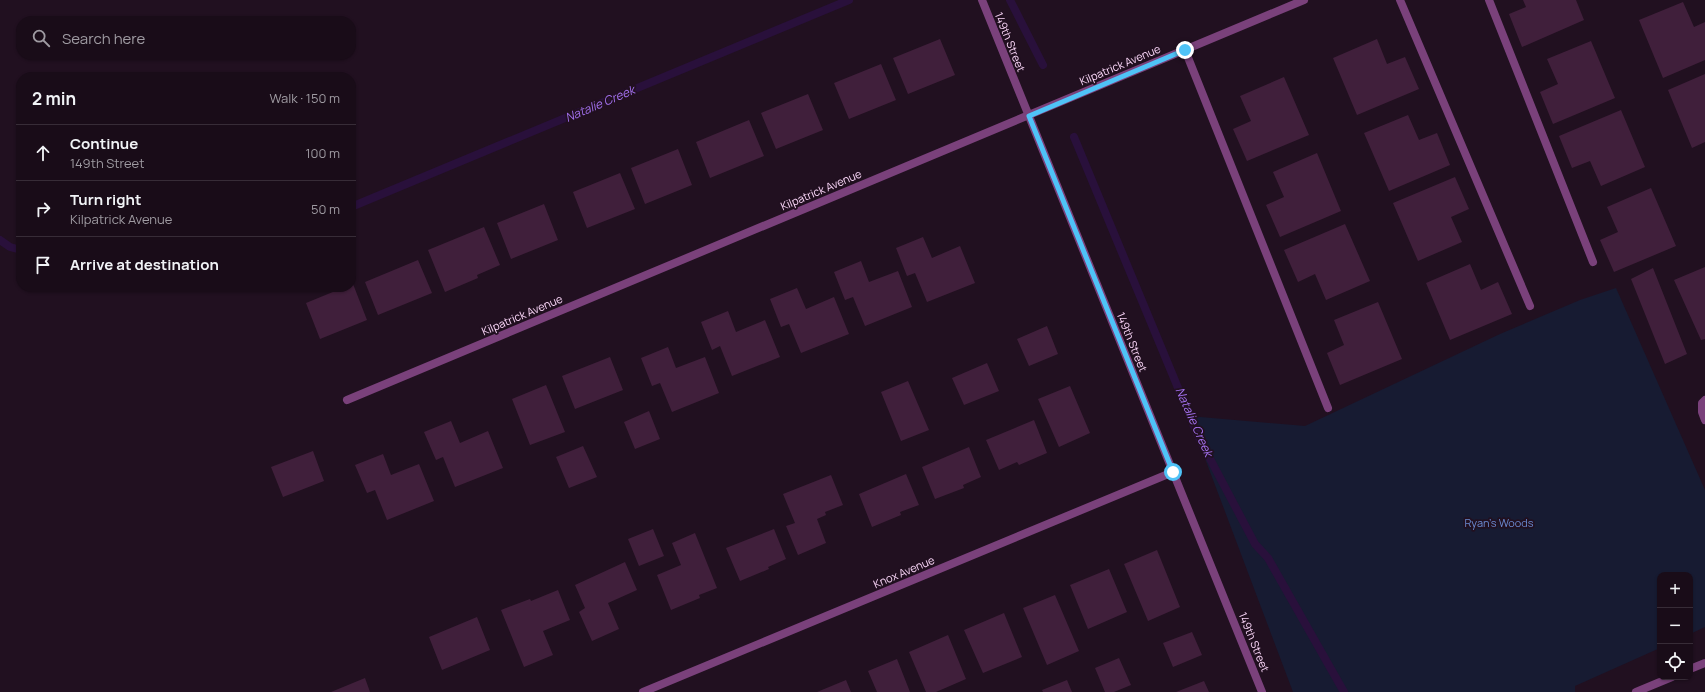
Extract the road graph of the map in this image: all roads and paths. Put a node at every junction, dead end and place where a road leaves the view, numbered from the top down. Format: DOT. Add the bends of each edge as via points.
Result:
graph roads {
  1 [pos="982,0"];
  2 [pos="1304,0"];
  3 [pos="1400,0"];
  4 [pos="1489,0"];
  5 [pos="1185,50"];
  6 [pos="1029,116"];
  7 [pos="1594,262"];
  8 [pos="1530,306"];
  9 [pos="347,400"];
  10 [pos="1705,400"];
  11 [pos="1328,408"];
  12 [pos="1705,420"];
  13 [pos="1173,472"];
  14 [pos="1705,663"];
  15 [pos="1693,669"];
  16 [pos="1665,680"];
  17 [pos="643,692"];
  18 [pos="1262,692"];
  19 [pos="1636,692"];
  1 -- 6 [label="street, 149th Street"];
  2 -- 5 [label="street, Kilpatrick Avenue"];
  3 -- 8 [label="street"];
  4 -- 7 [label="street"];
  5 -- 6 [label="street, Kilpatrick Avenue"];
  5 -- 11 [label="street"];
  6 -- 9 [label="street, Kilpatrick Avenue"];
  6 -- 13 [label="street, 149th Street"];
  10 -- 12 [label="street" via="1702,402"];
  13 -- 17 [label="street, Knox Avenue"];
  13 -- 18 [label="street, 149th Street"];
  14 -- 15 [label="street"];
  16 -- 19 [label="street"];
}
